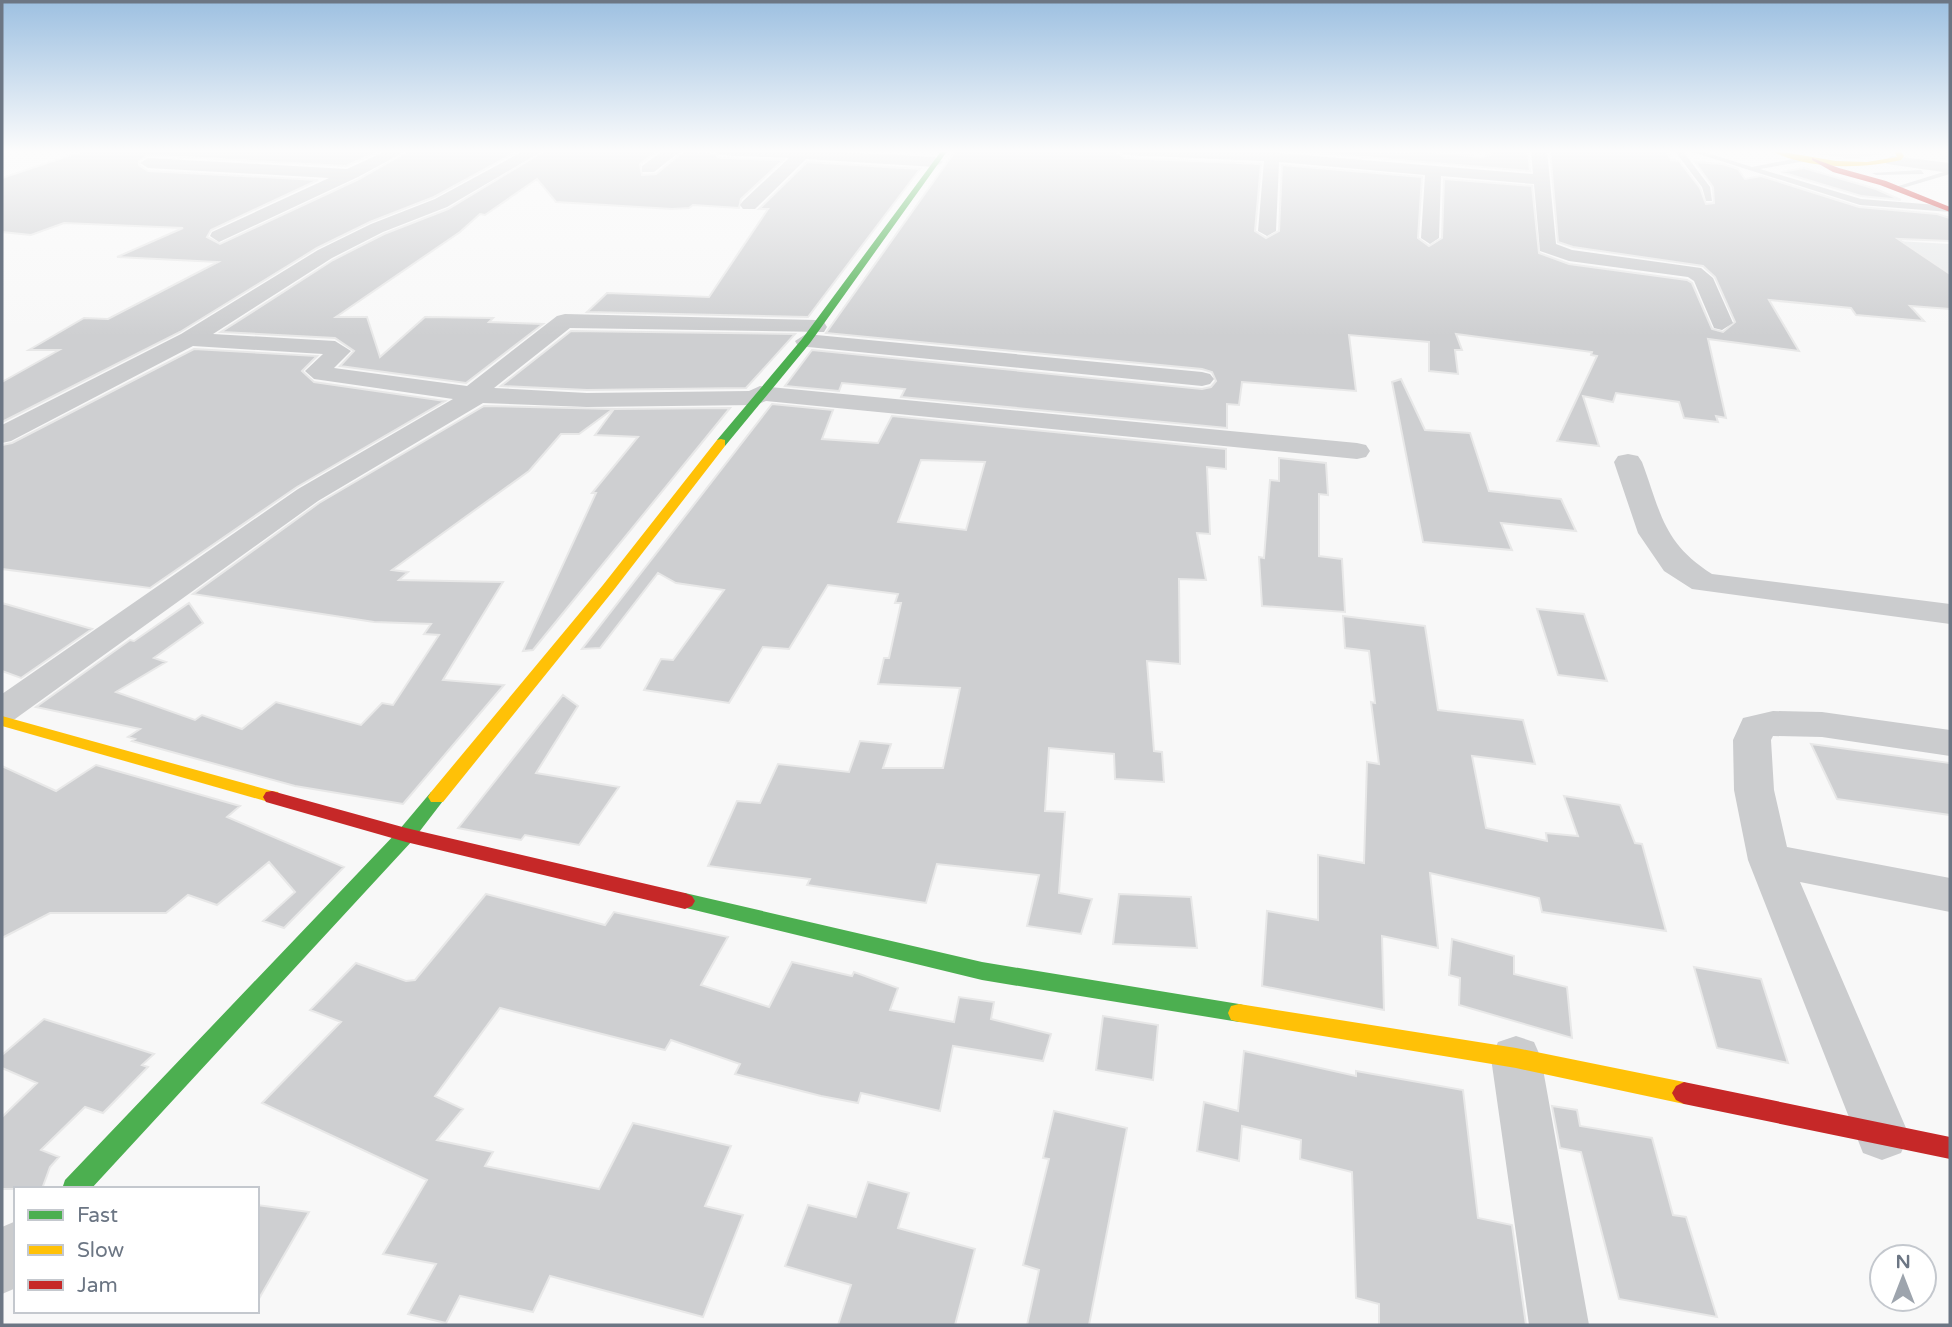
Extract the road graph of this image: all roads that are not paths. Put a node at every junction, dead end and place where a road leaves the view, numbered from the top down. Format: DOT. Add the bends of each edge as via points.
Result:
graph roads {
  1 [pos="271,212"];
  2 [pos="418,212"];
  3 [pos="899,212"];
  4 [pos="1268,212"];
  5 [pos="1431,212"];
  6 [pos="1544,212"];
  7 [pos="1267,231"];
  8 [pos="219,236"];
  9 [pos="1430,238"];
  10 [pos="1722,323"];
  11 [pos="811,334"];
  12 [pos="189,339"];
  13 [pos="1202,379"];
  14 [pos="475,395"];
  15 [pos="758,395"];
  16 [pos="2,435"];
  17 [pos="1357,451"];
  18 [pos="1628,462"];
  19 [pos="1950,614"];
  20 [pos="2,711"];
  21 [pos="2,721"];
  22 [pos="1950,743"];
  23 [pos="406,835"];
  24 [pos="1769,860"];
  25 [pos="1950,895"];
  26 [pos="1516,1058"];
  27 [pos="1882,1135"];
  28 [pos="1950,1148"];
  29 [pos="76,1187"];
  30 [pos="14,1252"];
  31 [pos="2,1265"];
  32 [pos="1559,1325"];
  1 -- 8 [label="street"];
  2 -- 12 [label="street" via="325,254"];
  3 -- 11 [label="street"];
  4 -- 7 [label="street"];
  5 -- 9 [label="street"];
  6 -- 10 [label="street" via="1547,247 1569,255 1694,272 1703,278"];
  11 -- 13 [label="street"];
  11 -- 14 [label="street" via="565,321"];
  11 -- 15 [label="street"];
  12 -- 14 [label="street" via="335,348 340,351 317,371"];
  12 -- 16 [label="street"];
  14 -- 15 [label="street" via="587,401"];
  14 -- 20 [label="street" via="308,495"];
  15 -- 17 [label="street"];
  15 -- 23 [label="street"];
  18 -- 19 [label="street" via="1653,533 1675,564 1703,582"];
  21 -- 23 [label="street"];
  22 -- 24 [label="street" via="1799,722 1756,727 1752,740 1754,790"];
  23 -- 26 [label="street" via="982,971"];
  23 -- 29 [label="street"];
  24 -- 25 [label="street"];
  24 -- 27 [label="street"];
  26 -- 27 [label="street"];
  26 -- 32 [label="street"];
  27 -- 28 [label="street"];
  30 -- 31 [label="street"];
}
